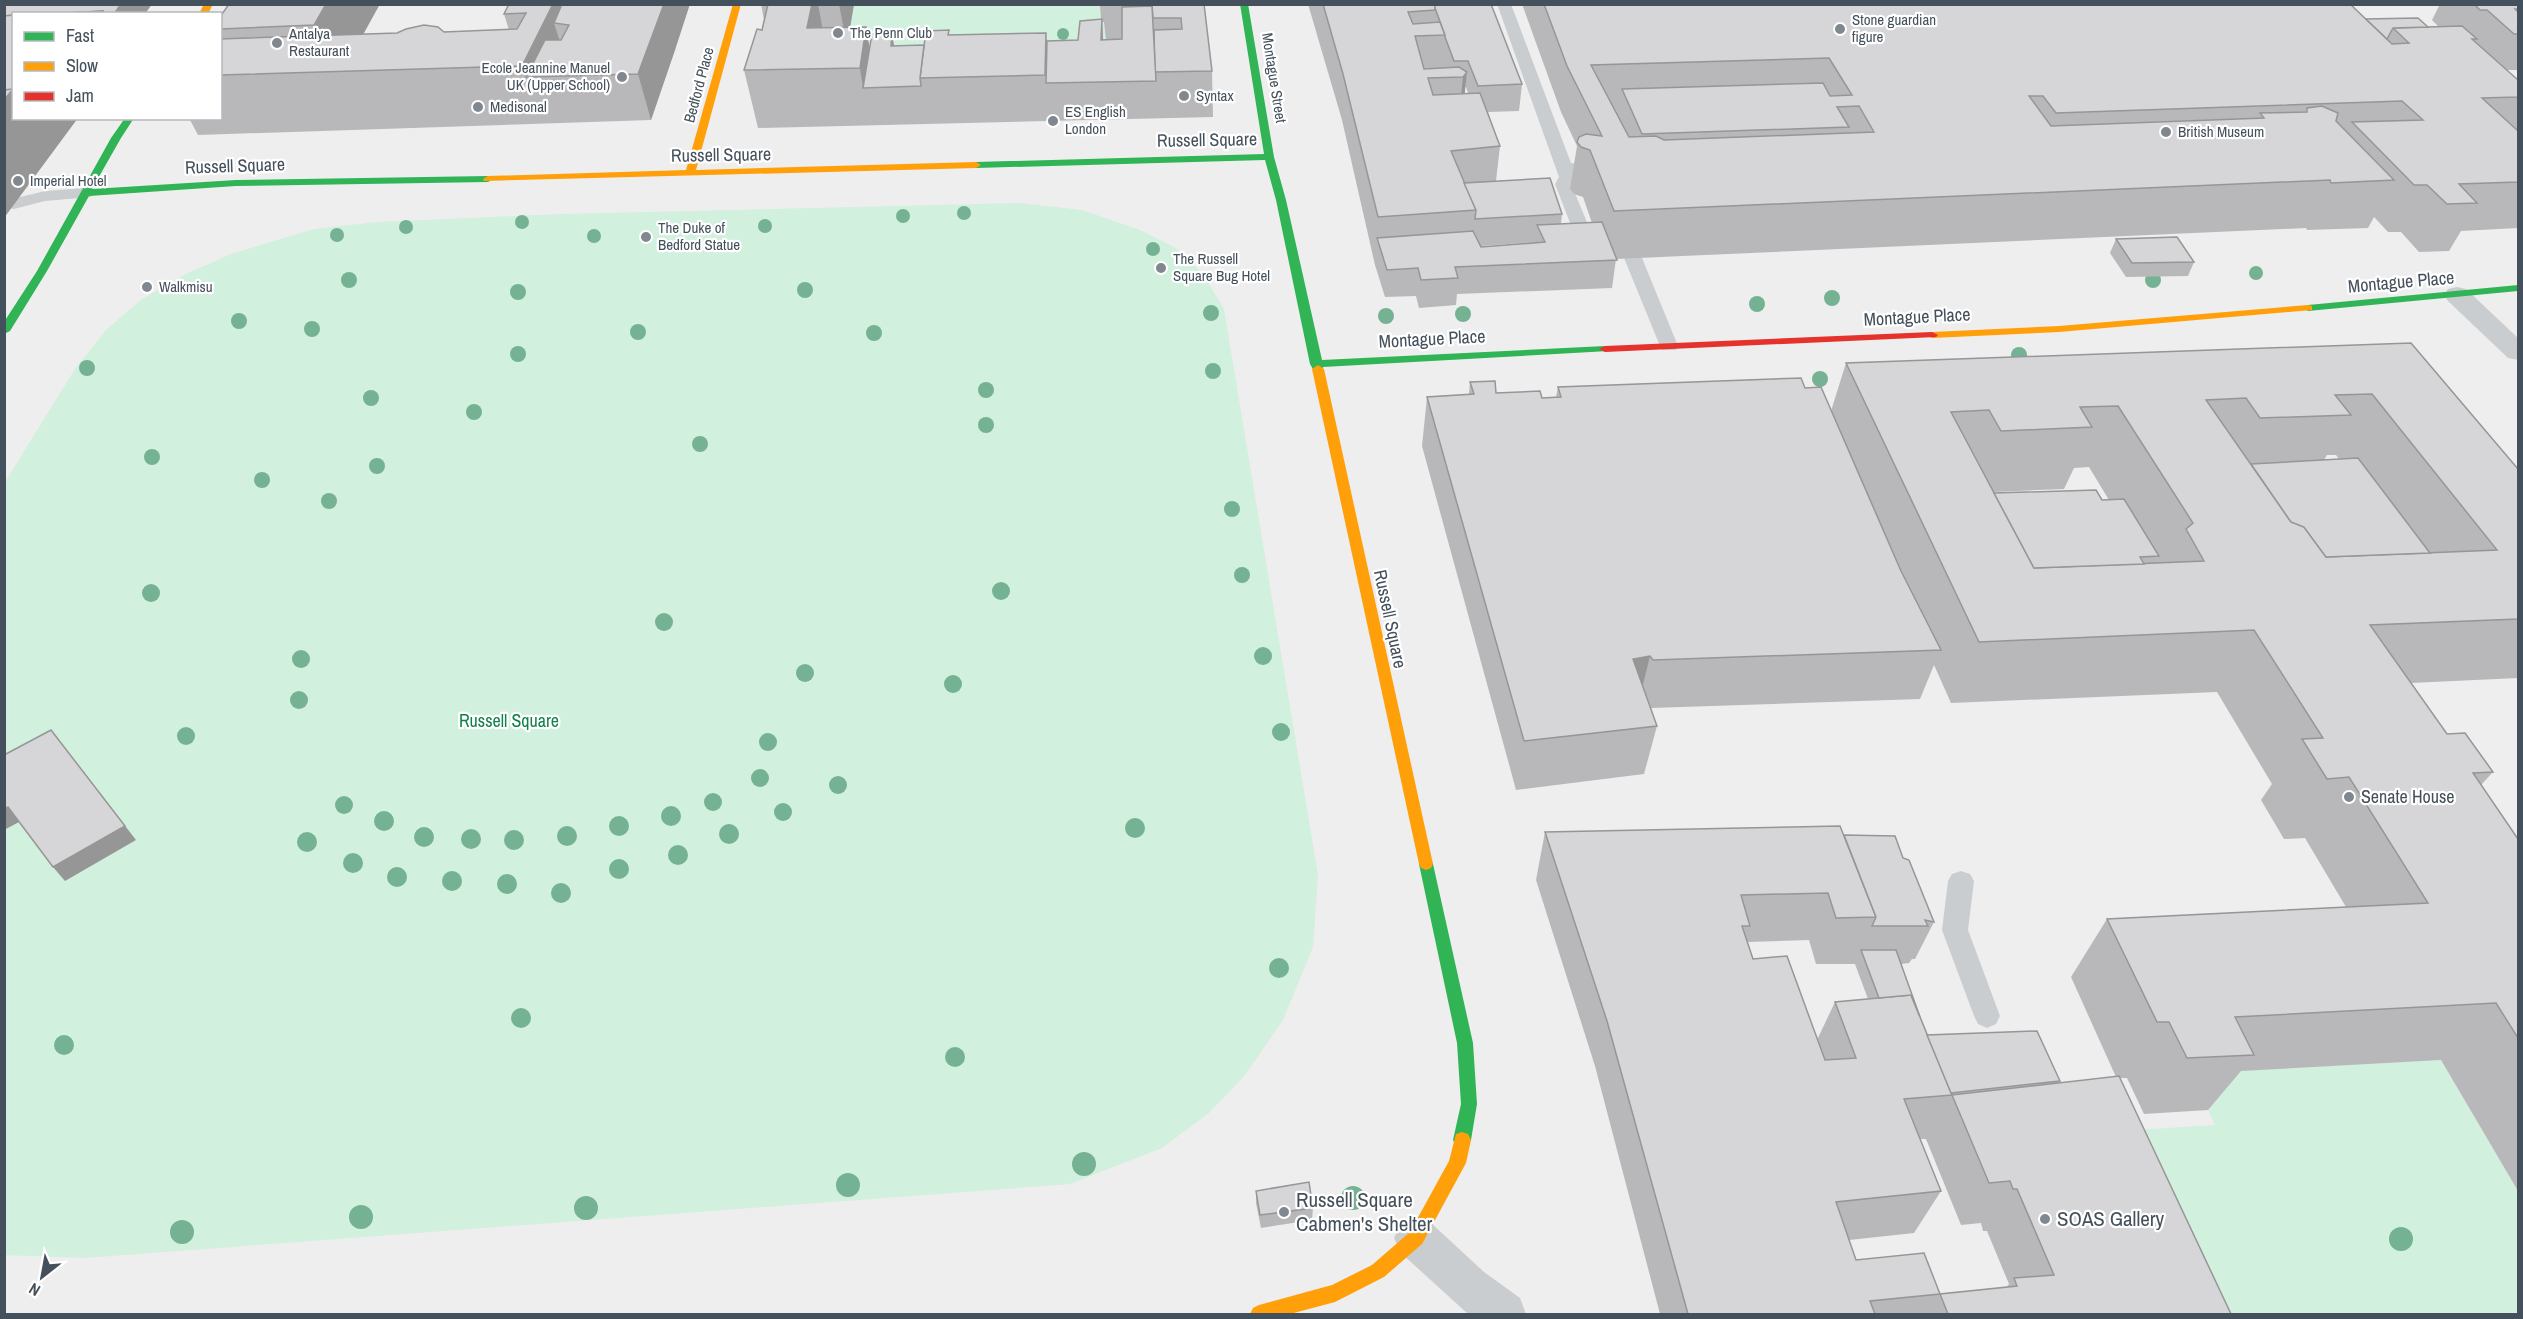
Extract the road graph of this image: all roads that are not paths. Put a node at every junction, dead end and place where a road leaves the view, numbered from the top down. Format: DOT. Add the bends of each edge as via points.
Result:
graph roads {
  1 [pos="737,4"];
  2 [pos="1244,4"];
  3 [pos="1504,4"];
  4 [pos="128,120"];
  5 [pos="1582,155"];
  6 [pos="1269,157"];
  7 [pos="690,174"];
  8 [pos="1568,178"];
  9 [pos="85,193"];
  10 [pos="14,204"];
  11 [pos="1586,241"];
  12 [pos="1633,258"];
  13 [pos="2518,288"];
  14 [pos="2457,295"];
  15 [pos="4,331"];
  16 [pos="1669,346"];
  17 [pos="2518,352"];
  18 [pos="1316,364"];
  19 [pos="1961,881"];
  20 [pos="1987,1016"];
  21 [pos="1416,1238"];
  22 [pos="1259,1314"];
  23 [pos="1504,1314"];
  1 -- 7 [label="main road, Bedford Place"];
  2 -- 6 [label="main road, Montague Street"];
  3 -- 8 [label="lane"];
  4 -- 9 [label="main road"];
  5 -- 8 [label="lane"];
  6 -- 7 [label="main road, Russell Square"];
  6 -- 18 [label="main road, Russell Square"];
  7 -- 9 [label="main road, Russell Square" via="236,183"];
  8 -- 11 [label="lane" via="1563,184"];
  9 -- 10 [label="lane" via="45,196"];
  9 -- 15 [label="main road"];
  12 -- 16 [label="lane"];
  13 -- 14 [label="main road, Montague Place"];
  14 -- 16 [label="main road, Montague Place" via="2058,329"];
  14 -- 17 [label="street"];
  16 -- 18 [label="main road, Montague Place"];
  18 -- 21 [label="main road, Russell Square" via="1464,1043 1469,1104 1457,1163"];
  19 -- 20 [label="lane" via="1955,930"];
  21 -- 22 [label="main road, Russell Square" via="1378,1271 1335,1293"];
  21 -- 23 [label="street" via="1468,1287"];
}
